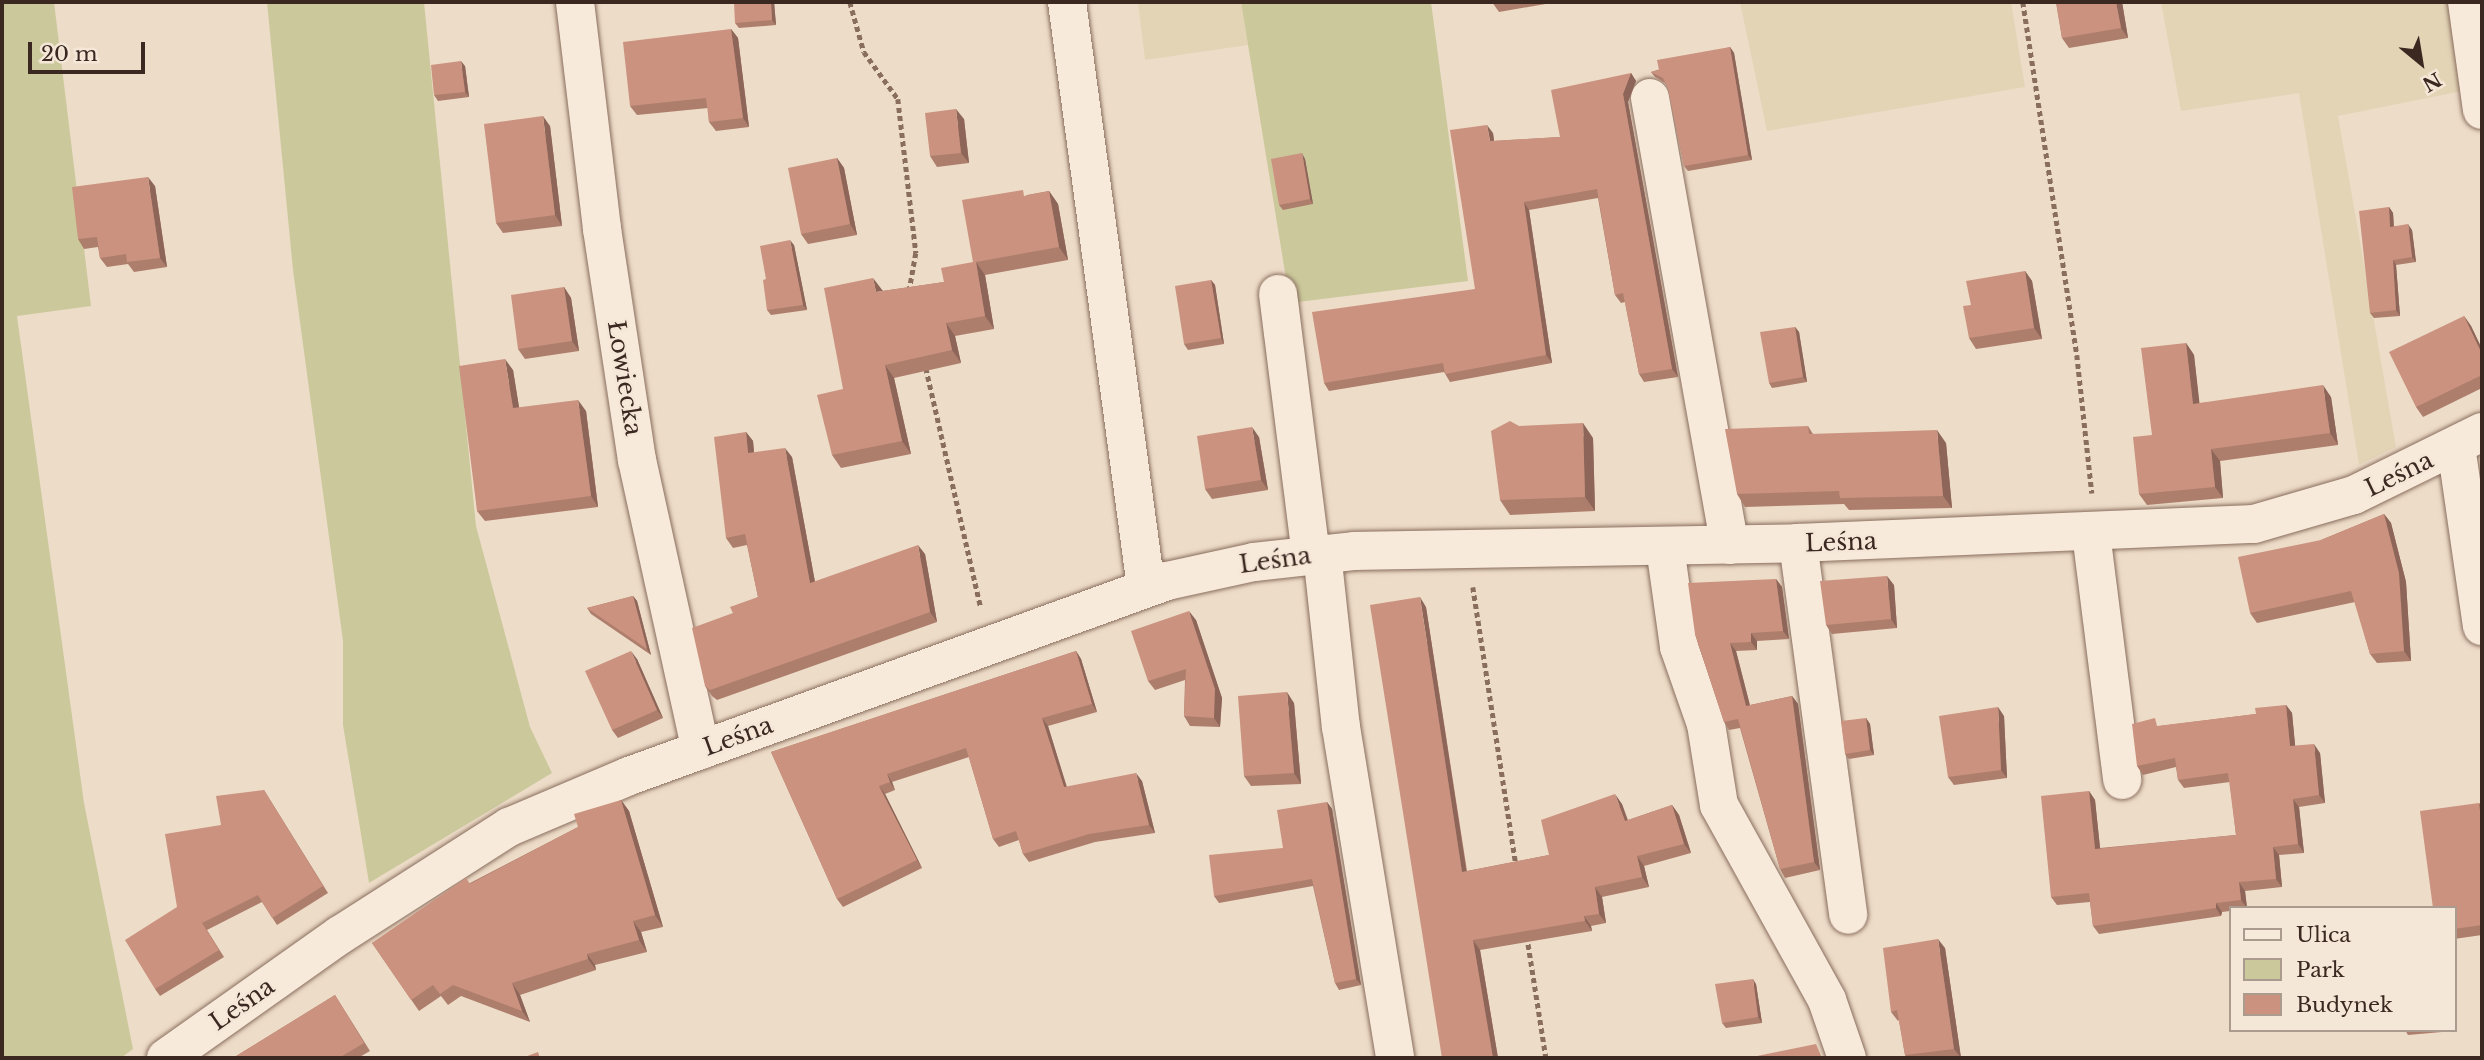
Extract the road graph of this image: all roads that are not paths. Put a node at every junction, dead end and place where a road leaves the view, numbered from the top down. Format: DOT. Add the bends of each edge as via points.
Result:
graph roads {
  1 [pos="575,2"];
  2 [pos="1067,2"];
  3 [pos="2467,2"];
  4 [pos="1650,99"];
  5 [pos="2482,110"];
  6 [pos="1278,294"];
  7 [pos="2469,439"];
  8 [pos="2091,533"];
  9 [pos="1798,543"];
  10 [pos="1730,545"];
  11 [pos="1665,547"];
  12 [pos="1317,554"];
  13 [pos="1146,587"];
  14 [pos="2482,625"];
  15 [pos="701,750"];
  16 [pos="2122,780"];
  17 [pos="1848,915"];
  18 [pos="166,1058"];
  19 [pos="1395,1058"];
  20 [pos="1847,1058"];
  1 -- 15 [label="street, Łowiecka" via="637,460"];
  2 -- 13 [label="street"];
  3 -- 5 [label="street"];
  4 -- 10 [label="street"];
  6 -- 12 [label="street"];
  7 -- 8 [label="street, Leśna" via="2354,495 2281,519"];
  7 -- 14 [label="street"];
  8 -- 9 [label="street, Leśna"];
  8 -- 16 [label="street"];
  9 -- 10 [label="street, Leśna"];
  9 -- 17 [label="street"];
  10 -- 11 [label="street, Leśna"];
  11 -- 12 [label="street, Leśna"];
  11 -- 20 [label="street" via="1679,647 1706,724 1718,805 1827,1000"];
  12 -- 13 [label="street, Leśna" via="1205,571"];
  12 -- 19 [label="street"];
  13 -- 15 [label="street, Leśna"];
  15 -- 18 [label="street, Leśna" via="509,827 340,934"];
}
